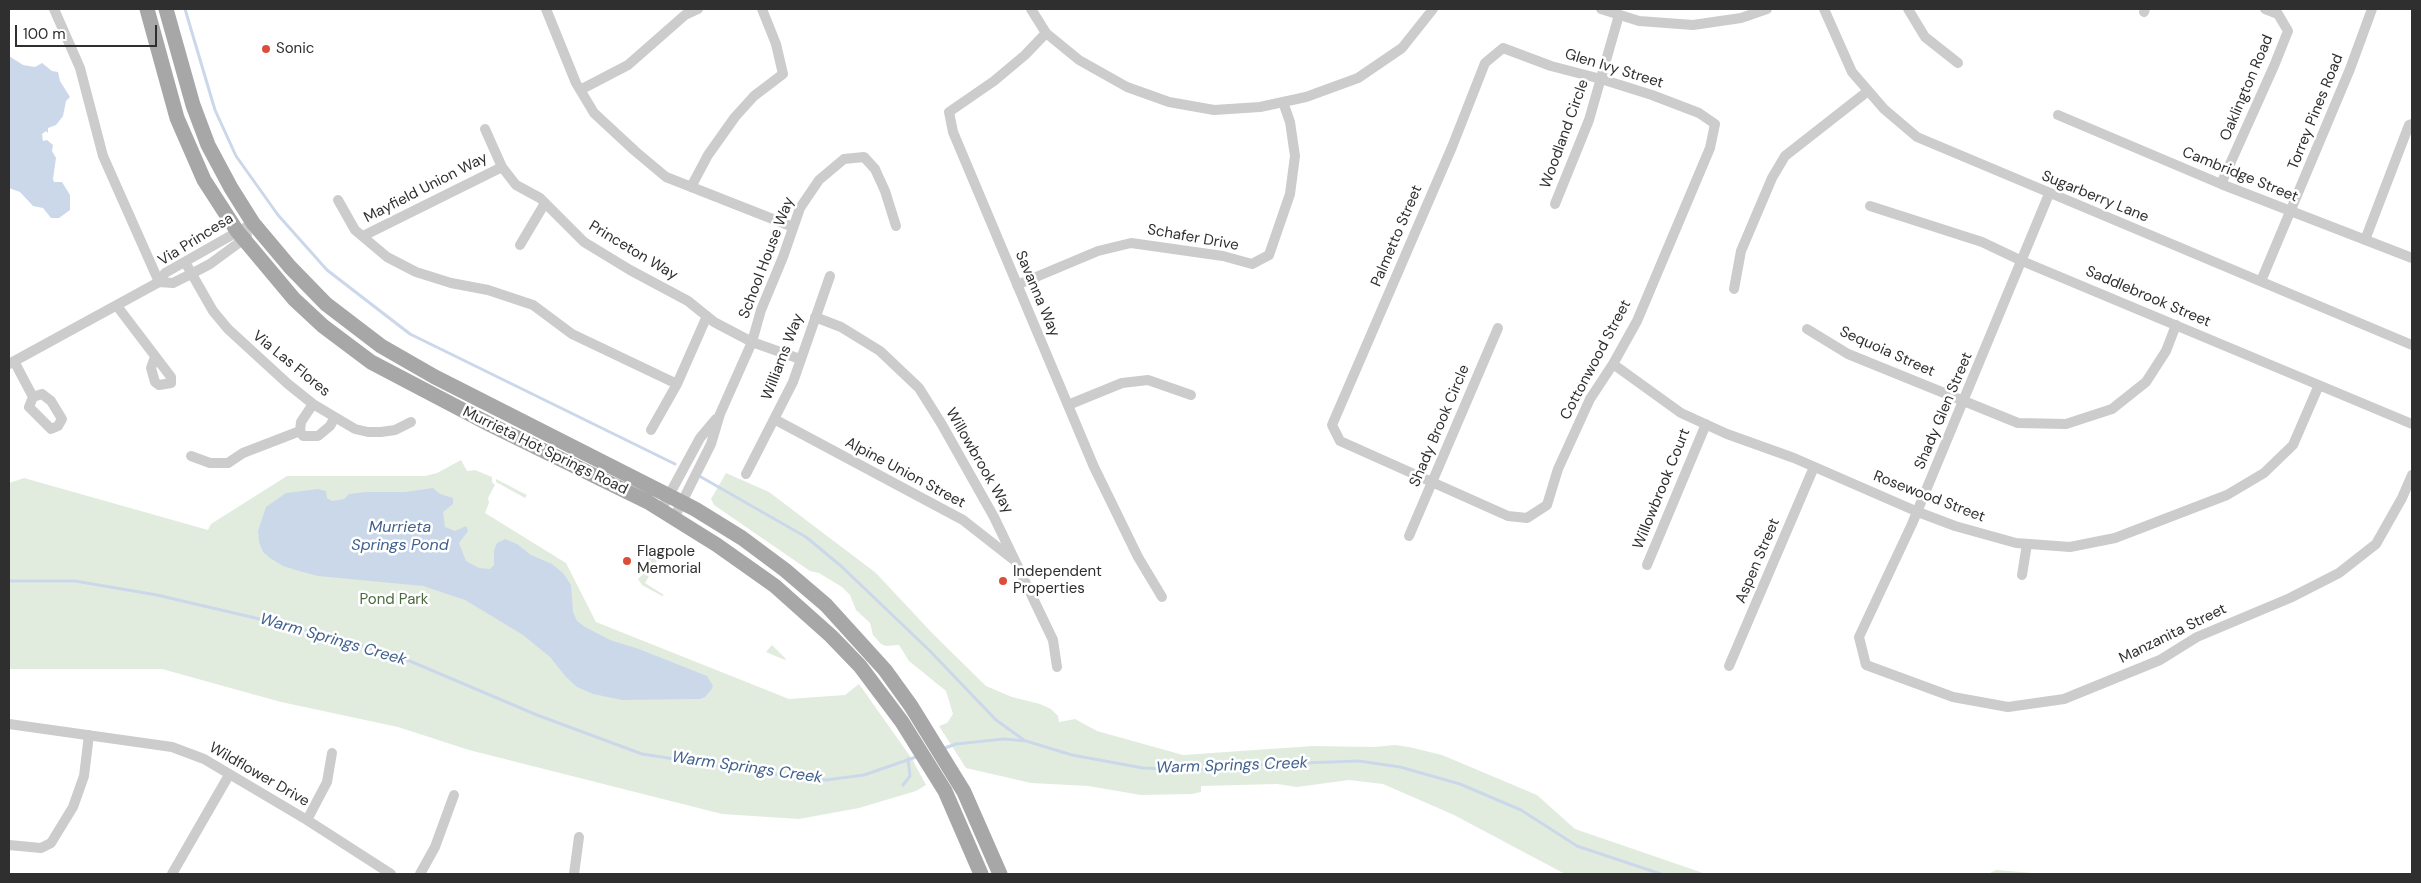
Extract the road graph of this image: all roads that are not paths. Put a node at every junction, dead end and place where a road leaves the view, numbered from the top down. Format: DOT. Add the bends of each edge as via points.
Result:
graph roads {
  1 [pos="54,9"];
  2 [pos="147,9"];
  3 [pos="166,9"];
  4 [pos="546,9"];
  5 [pos="698,9"];
  6 [pos="762,9"];
  7 [pos="1031,9"];
  8 [pos="1433,9"];
  9 [pos="1601,9"];
  10 [pos="1768,9"];
  11 [pos="1824,9"];
  12 [pos="1908,9"];
  13 [pos="2265,9"];
  14 [pos="2372,9"];
  15 [pos="1740,13"];
  16 [pos="1619,15"];
  17 [pos="1046,33"];
  18 [pos="1503,48"];
  19 [pos="1958,62"];
  20 [pos="1601,79"];
  21 [pos="580,90"];
  22 [pos="1868,91"];
  23 [pos="1283,102"];
  24 [pos="2058,115"];
  25 [pos="1715,124"];
  26 [pos="2412,124"];
  27 [pos="485,129"];
  28 [pos="502,167"];
  29 [pos="2221,184"];
  30 [pos="691,187"];
  31 [pos="2049,194"];
  32 [pos="338,200"];
  33 [pos="545,203"];
  34 [pos="1555,204"];
  35 [pos="1870,206"];
  36 [pos="2291,212"];
  37 [pos="253,223"];
  38 [pos="793,226"];
  39 [pos="896,226"];
  40 [pos="240,235"];
  41 [pos="363,236"];
  42 [pos="2365,240"];
  43 [pos="520,245"];
  44 [pos="2412,258"];
  45 [pos="2022,261"];
  46 [pos="185,262"];
  47 [pos="191,274"];
  48 [pos="830,276"];
  49 [pos="2261,281"];
  50 [pos="159,282"];
  51 [pos="1017,285"];
  52 [pos="1734,289"];
  53 [pos="116,306"];
  54 [pos="707,316"];
  55 [pos="815,316"];
  56 [pos="2176,325"];
  57 [pos="1498,328"];
  58 [pos="1807,329"];
  59 [pos="752,342"];
  60 [pos="2412,345"];
  61 [pos="156,357"];
  62 [pos="800,360"];
  63 [pos="12,362"];
  64 [pos="1613,364"];
  65 [pos="677,384"];
  66 [pos="2319,385"];
  67 [pos="1191,395"];
  68 [pos="33,397"];
  69 [pos="1964,401"];
  70 [pos="313,404"];
  71 [pos="1068,405"];
  72 [pos="720,414"];
  73 [pos="335,417"];
  74 [pos="774,419"];
  75 [pos="411,422"];
  76 [pos="1706,424"];
  77 [pos="2412,424"];
  78 [pos="651,430"];
  79 [pos="300,431"];
  80 [pos="191,456"];
  81 [pos="1814,467"];
  82 [pos="746,474"];
  83 [pos="2412,474"];
  84 [pos="1433,481"];
  85 [pos="676,498"];
  86 [pos="661,510"];
  87 [pos="1918,512"];
  88 [pos="674,518"];
  89 [pos="1409,536"];
  90 [pos="2027,544"];
  91 [pos="1016,563"];
  92 [pos="1647,565"];
  93 [pos="2022,574"];
  94 [pos="1162,597"];
  95 [pos="1866,665"];
  96 [pos="1729,666"];
  97 [pos="1057,667"];
  98 [pos="9,724"];
  99 [pos="90,735"];
  100 [pos="332,753"];
  101 [pos="229,775"];
  102 [pos="454,795"];
  103 [pos="307,820"];
  104 [pos="579,837"];
  105 [pos="9,845"];
  106 [pos="172,874"];
  107 [pos="391,874"];
  108 [pos="420,874"];
  109 [pos="574,874"];
  110 [pos="981,874"];
  111 [pos="1000,874"];
  1 -- 50 [label="street" via="80,68 103,156"];
  2 -- 40 [label="main road, Murrieta Hot Springs Road" via="189,148 204,180"];
  3 -- 37 [label="main road, Murrieta Hot Springs Road" via="193,105 208,145"];
  4 -- 21 [label="street"];
  5 -- 21 [label="street" via="685,15 628,66"];
  6 -- 30 [label="street" via="776,44 783,74 754,96 735,117 708,155"];
  7 -- 17 [label="street"];
  8 -- 23 [label="street" via="1402,48 1358,78"];
  9 -- 16 [label="street"];
  10 -- 15 [label="street"];
  11 -- 22 [label="street, Sugarberry Lane" via="1852,72"];
  12 -- 19 [label="street" via="1926,37"];
  13 -- 29 [label="street, Oaklington Road" via="2278,14 2288,31"];
  14 -- 36 [label="street, Torrey Pines Road"];
  15 -- 16 [label="street" via="1693,25 1640,21"];
  16 -- 20 [label="street, Woodland Circle"];
  17 -- 23 [label="street" via="1079,60 1127,87 1169,102 1214,110"];
  17 -- 51 [label="street, Savanna Way" via="1025,55 949,112 953,132"];
  18 -- 20 [label="street, Glen Ivy Street" via="1551,66"];
  18 -- 84 [label="street, Palmetto Street" via="1485,63 1332,425 1340,441"];
  20 -- 25 [label="street, Glen Ivy Street" via="1699,113"];
  20 -- 34 [label="street, Woodland Circle" via="1589,120"];
  21 -- 30 [label="street" via="594,113 635,151 666,177"];
  22 -- 31 [label="street, Sugarberry Lane" via="1917,137"];
  22 -- 52 [label="street" via="1785,156 1772,178 1741,251"];
  23 -- 51 [label="street, Schafer Drive" via="1296,156 1290,194 1269,255 1252,264 1222,256 1132,243 1098,251"];
  24 -- 29 [label="street, Cambridge Street"];
  25 -- 64 [label="street, Cottonwood Street" via="1710,148 1637,321"];
  26 -- 42 [label="street"];
  27 -- 28 [label="street, Princeton Way"];
  28 -- 33 [label="street, Princeton Way" via="516,185"];
  28 -- 41 [label="street, Mayfield Union Way"];
  29 -- 36 [label="street, Cambridge Street"];
  30 -- 38 [label="street"];
  31 -- 45 [label="street, Shady Glen Street"];
  31 -- 49 [label="street, Sugarberry Lane"];
  32 -- 41 [label="street" via="355,230"];
  33 -- 43 [label="street"];
  33 -- 54 [label="street, Princeton Way" via="584,242 688,301"];
  35 -- 45 [label="street, Saddlebrook Street" via="1982,242"];
  36 -- 42 [label="street, Cambridge Street"];
  36 -- 49 [label="street, Torrey Pines Road"];
  37 -- 40 [label="street, Via Princesa"];
  37 -- 85 [label="main road, Murrieta Hot Springs Road" via="326,304 381,346"];
  38 -- 39 [label="street, School House Way" via="800,208 819,180 844,159 864,157 875,169"];
  38 -- 59 [label="street, School House Way"];
  40 -- 46 [label="street, Via Princesa"];
  40 -- 47 [label="street, Via Princesa"];
  40 -- 86 [label="main road, Murrieta Hot Springs Road" via="294,299 323,326 371,362"];
  41 -- 65 [label="street" via="386,257 416,272 533,305 572,334"];
  42 -- 44 [label="street, Cambridge Street"];
  45 -- 56 [label="street, Saddlebrook Street"];
  45 -- 69 [label="street, Shady Glen Street"];
  46 -- 47 [label="street, Via Las Flores"];
  46 -- 50 [label="street, Via Princesa" via="165,273"];
  47 -- 50 [label="street, Via Princesa" via="173,283"];
  47 -- 70 [label="street, Via Las Flores" via="213,311 233,335"];
  48 -- 55 [label="street, Williams Way"];
  49 -- 60 [label="street, Sugarberry Lane"];
  50 -- 53 [label="street, Via Princesa"];
  51 -- 71 [label="street, Savanna Way"];
  53 -- 61 [label="street"];
  53 -- 63 [label="street, Via Princesa"];
  54 -- 59 [label="street, Princeton Way"];
  54 -- 65 [label="street"];
  55 -- 62 [label="street, Williams Way"];
  55 -- 91 [label="street, Willowbrook Way" via="841,327 880,351 919,388 942,423"];
  56 -- 66 [label="street, Saddlebrook Street"];
  56 -- 69 [label="street, Sequoia Street" via="2166,351 2146,382 2112,409 2066,424 2018,423"];
  57 -- 84 [label="street, Shady Brook Circle"];
  58 -- 69 [label="street, Sequoia Street" via="1848,354"];
  59 -- 62 [label="street, Princeton Way"];
  59 -- 72 [label="street, School House Way"];
  62 -- 74 [label="street, Williams Way"];
  63 -- 68 [label="street"];
  64 -- 76 [label="street, Rosewood Street" via="1681,413"];
  64 -- 84 [label="street, Cottonwood Street" via="1590,399 1558,469 1547,505 1526,518 1508,516"];
  65 -- 78 [label="street"];
  66 -- 77 [label="street, Saddlebrook Street"];
  66 -- 90 [label="street, Rosewood Street" via="2293,444 2264,473 2227,495 2114,538 2070,547"];
  67 -- 71 [label="street" via="1148,380 1122,383"];
  69 -- 87 [label="street, Shady Glen Street"];
  70 -- 73 [label="street, Via Las Flores"];
  70 -- 79 [label="street" via="301,422"];
  71 -- 94 [label="street, Savanna Way" via="1126,533"];
  72 -- 85 [label="street, School House Way" via="711,444"];
  72 -- 85 [label="street, School House Way" via="700,438"];
  73 -- 75 [label="street, Via Las Flores" via="355,429 368,432 395,430"];
  73 -- 79 [label="street" via="318,436 303,436"];
  74 -- 82 [label="street, Williams Way"];
  74 -- 91 [label="street, Alpine Union Street" via="963,520"];
  76 -- 81 [label="street, Rosewood Street"];
  76 -- 92 [label="street, Willowbrook Сourt"];
  79 -- 80 [label="street" via="243,453 228,463 210,464"];
  81 -- 87 [label="street, Rosewood Street"];
  81 -- 96 [label="street, Aspen Street"];
  83 -- 95 [label="street, Manzanita Street" via="2376,544 2339,573 2290,598 2197,637 2160,660 2064,698 2008,707 1953,698"];
  84 -- 89 [label="street, Shady Brook Circle"];
  85 -- 86 [label="street, School House Way"];
  85 -- 88 [label="street, School House Way"];
  85 -- 111 [label="main road, Murrieta Hot Springs Road" via="742,538 826,605 885,670 951,770"];
  86 -- 88 [label="main road, Murrieta Hot Springs Road"];
  87 -- 90 [label="street, Rosewood Street" via="1954,526"];
  87 -- 95 [label="street, Shady Glen Street" via="1859,637"];
  88 -- 110 [label="main road, Murrieta Hot Springs Road" via="775,586 860,666 913,737 935,773 958,817"];
  90 -- 93 [label="street"];
  91 -- 97 [label="street, Willowbrook Way" via="1053,640"];
  98 -- 99 [label="street, Wildflower Drive"];
  99 -- 101 [label="street, Wildflower Drive" via="172,747 204,759"];
  99 -- 105 [label="street" via="84,776 73,807 51,843 41,848"];
  100 -- 103 [label="street" via="327,782"];
  101 -- 103 [label="street, Wildflower Drive"];
  101 -- 106 [label="street"];
  102 -- 108 [label="street" via="436,846"];
  103 -- 107 [label="street, Wildflower Drive"];
  104 -- 109 [label="street"];
}
